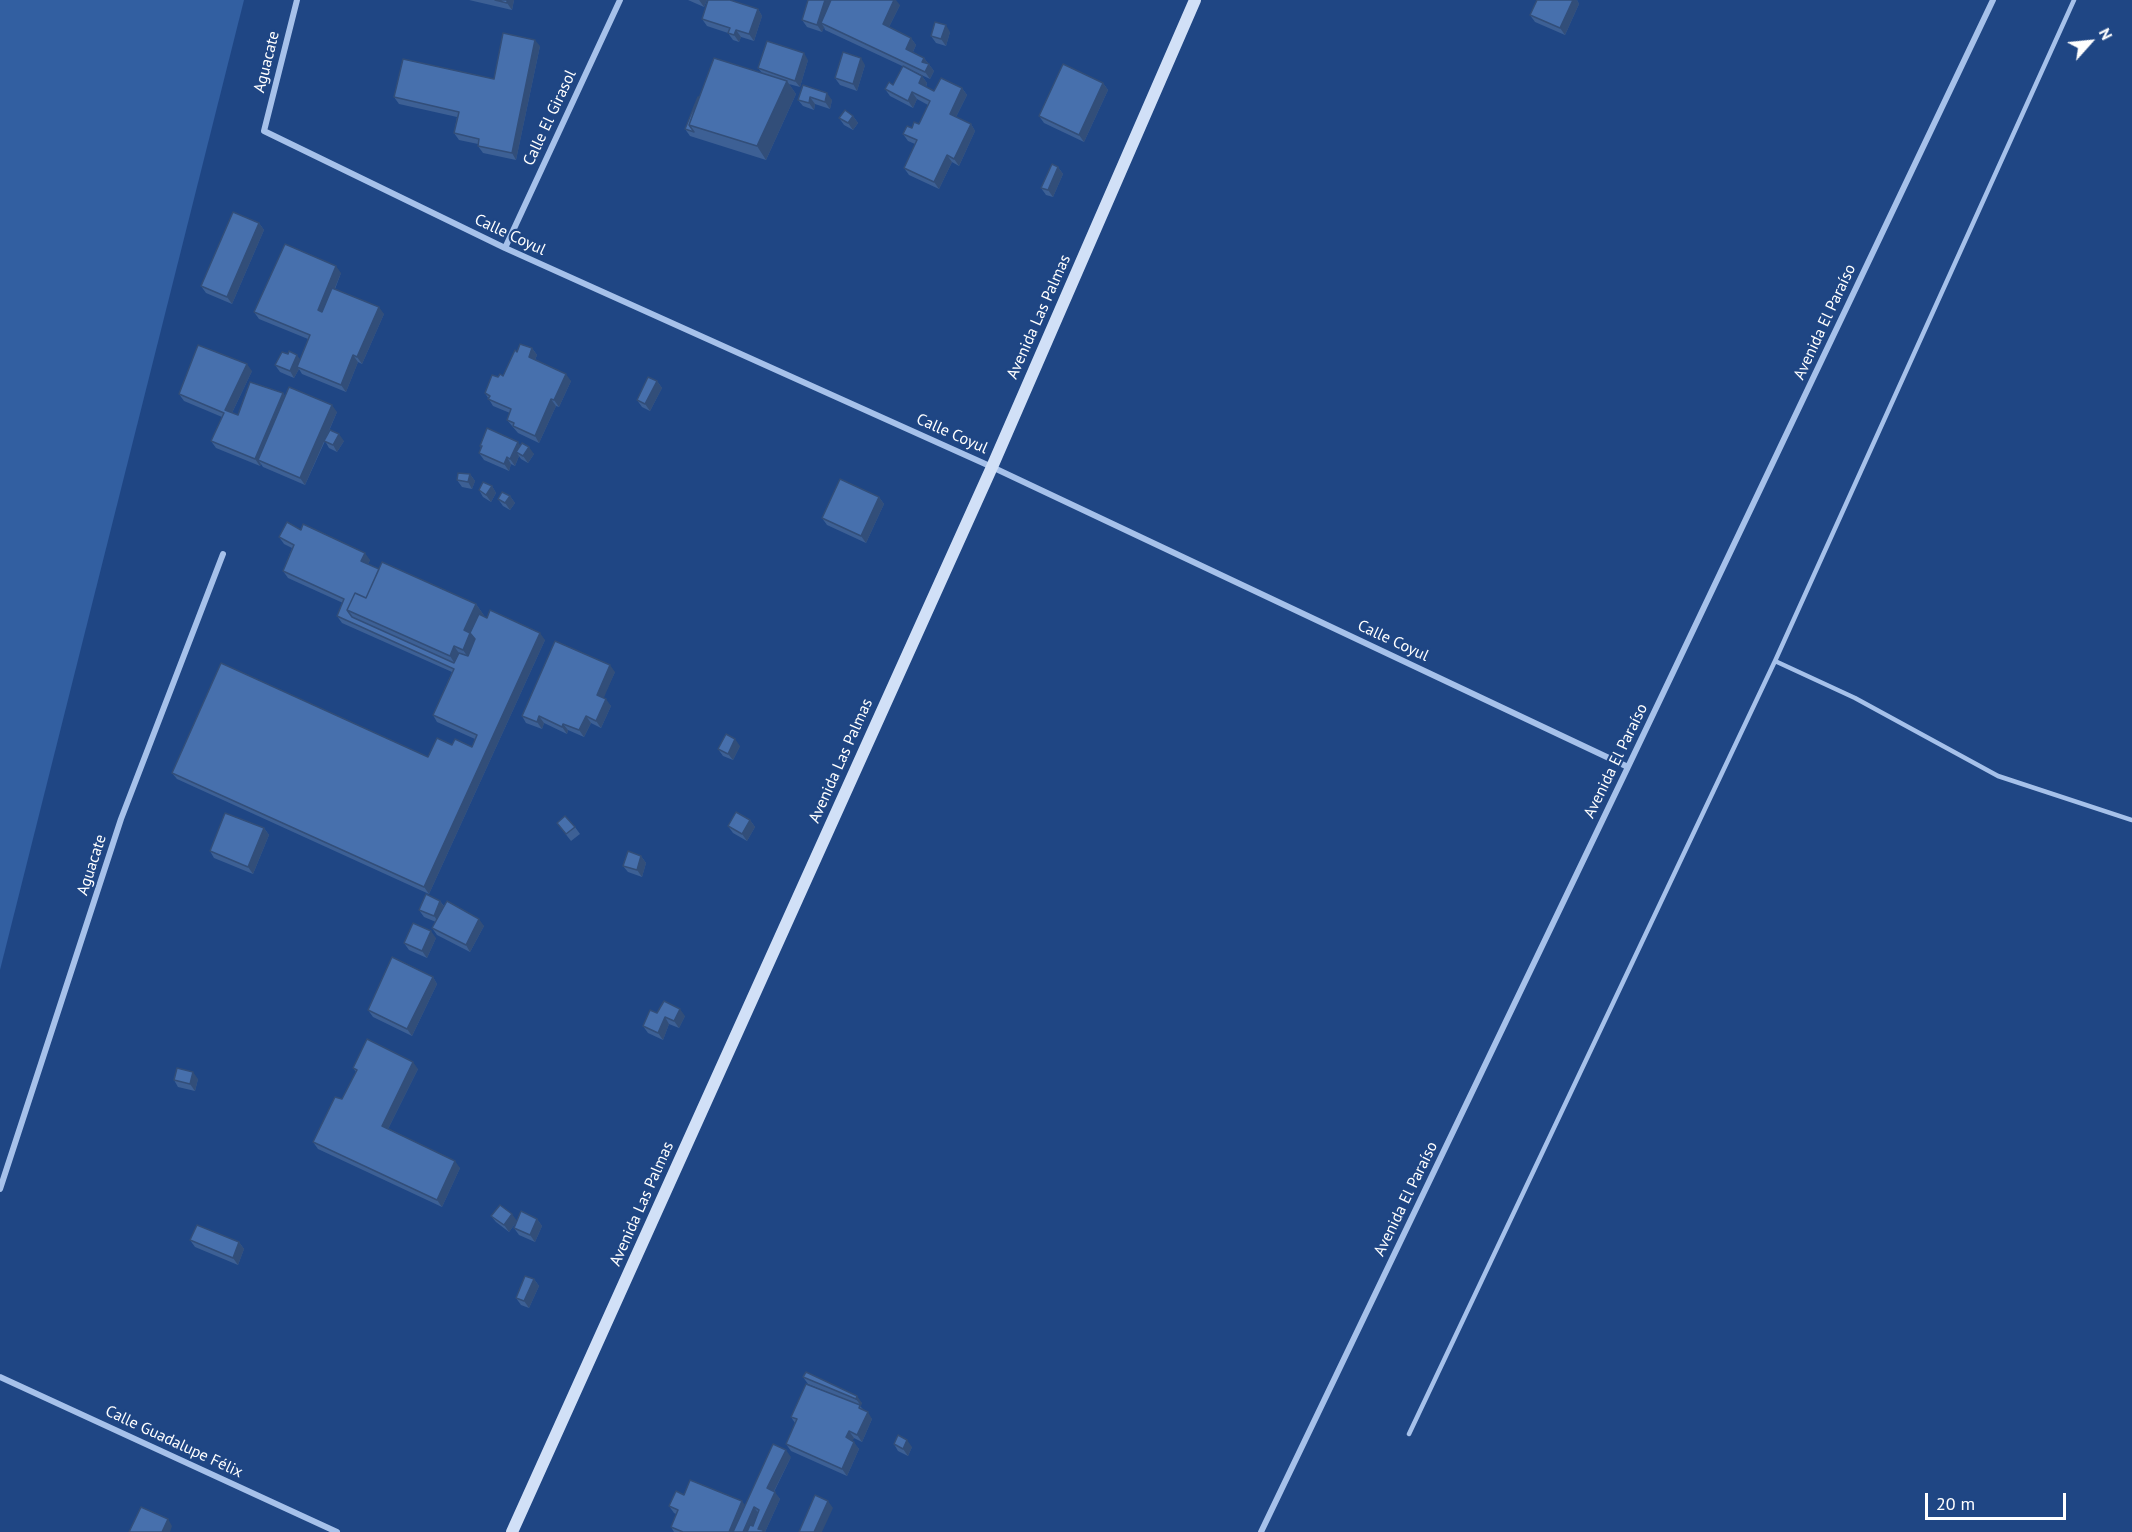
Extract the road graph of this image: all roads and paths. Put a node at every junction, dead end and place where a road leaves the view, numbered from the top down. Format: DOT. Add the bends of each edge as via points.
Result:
graph roads {
  1 [pos="297,0"];
  2 [pos="620,0"];
  3 [pos="1195,0"];
  4 [pos="1993,0"];
  5 [pos="2074,0"];
  6 [pos="264,131"];
  7 [pos="505,248"];
  8 [pos="992,467"];
  9 [pos="223,554"];
  10 [pos="1774,661"];
  11 [pos="1628,767"];
  12 [pos="2132,820"];
  13 [pos="0,1189"];
  14 [pos="0,1377"];
  15 [pos="1409,1434"];
  16 [pos="337,1532"];
  17 [pos="512,1532"];
  18 [pos="1261,1532"];
  1 -- 6 [label="street, Aguacate"];
  2 -- 7 [label="street, Calle El Girasol"];
  3 -- 8 [label="street, Avenida Las Palmas"];
  4 -- 11 [label="street, Avenida El Paraíso"];
  5 -- 10 [label="lane"];
  6 -- 7 [label="street, Calle Coyul"];
  7 -- 8 [label="street, Calle Coyul"];
  8 -- 11 [label="street, Calle Coyul"];
  8 -- 17 [label="street, Avenida Las Palmas"];
  9 -- 13 [label="street, Aguacate" via="121,819"];
  10 -- 12 [label="lane" via="1855,698 1998,776"];
  10 -- 15 [label="lane"];
  11 -- 18 [label="street, Avenida El Paraíso"];
  14 -- 16 [label="street, Calle Guadalupe Félix"];
}
